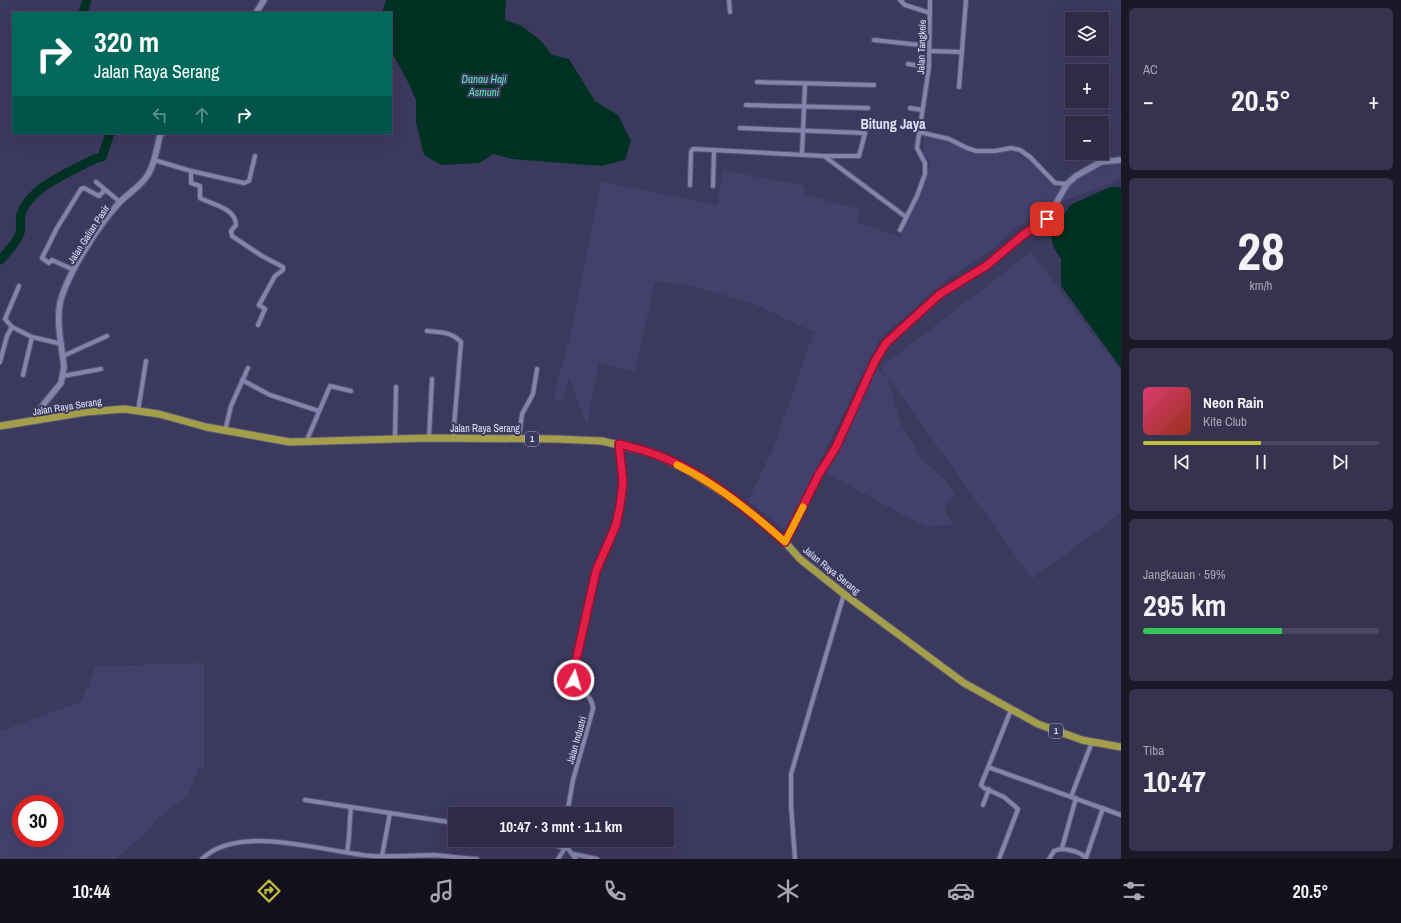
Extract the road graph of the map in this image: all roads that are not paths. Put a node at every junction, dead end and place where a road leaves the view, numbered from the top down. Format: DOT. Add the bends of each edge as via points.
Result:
graph roads {
  1 [pos="264,0"];
  2 [pos="729,0"];
  3 [pos="900,0"];
  4 [pos="930,0"];
  5 [pos="966,0"];
  6 [pos="257,12"];
  7 [pos="730,12"];
  8 [pos="930,12"];
  9 [pos="874,40"];
  10 [pos="929,48"];
  11 [pos="962,52"];
  12 [pos="908,64"];
  13 [pos="929,67"];
  14 [pos="757,82"];
  15 [pos="805,84"];
  16 [pos="874,85"];
  17 [pos="959,87"];
  18 [pos="746,105"];
  19 [pos="804,106"];
  20 [pos="868,108"];
  21 [pos="910,108"];
  22 [pos="922,110"];
  23 [pos="740,128"];
  24 [pos="803,130"];
  25 [pos="919,132"];
  26 [pos="160,134"];
  27 [pos="714,150"];
  28 [pos="802,154"];
  29 [pos="255,156"];
  30 [pos="824,156"];
  31 [pos="154,160"];
  32 [pos="1121,160"];
  33 [pos="191,171"];
  34 [pos="96,182"];
  35 [pos="1067,184"];
  36 [pos="690,185"];
  37 [pos="713,186"];
  38 [pos="105,190"];
  39 [pos="120,202"];
  40 [pos="906,217"];
  41 [pos="900,230"];
  42 [pos="74,270"];
  43 [pos="19,286"];
  44 [pos="258,325"];
  45 [pos="12,327"];
  46 [pos="427,331"];
  47 [pos="106,336"];
  48 [pos="32,337"];
  49 [pos="62,344"];
  50 [pos="63,356"];
  51 [pos="146,361"];
  52 [pos="0,362"];
  53 [pos="248,368"];
  54 [pos="100,369"];
  55 [pos="537,369"];
  56 [pos="23,375"];
  57 [pos="63,376"];
  58 [pos="432,379"];
  59 [pos="242,380"];
  60 [pos="396,387"];
  61 [pos="351,391"];
  62 [pos="138,411"];
  63 [pos="319,411"];
  64 [pos="35,421"];
  65 [pos="0,426"];
  66 [pos="225,431"];
  67 [pos="395,438"];
  68 [pos="429,438"];
  69 [pos="453,438"];
  70 [pos="519,438"];
  71 [pos="306,442"];
  72 [pos="619,444"];
  73 [pos="785,542"];
  74 [pos="844,594"];
  75 [pos="1011,710"];
  76 [pos="1092,742"];
  77 [pos="1121,747"];
  78 [pos="988,767"];
  79 [pos="988,789"];
  80 [pos="1073,797"];
  81 [pos="305,800"];
  82 [pos="982,805"];
  83 [pos="568,807"];
  84 [pos="351,808"];
  85 [pos="1103,808"];
  86 [pos="390,813"];
  87 [pos="1121,815"];
  88 [pos="448,821"];
  89 [pos="564,847"];
  90 [pos="568,847"];
  91 [pos="1062,848"];
  92 [pos="347,852"];
  93 [pos="574,854"];
  94 [pos="382,856"];
  95 [pos="1086,858"];
  96 [pos="202,859"];
  97 [pos="476,859"];
  98 [pos="558,859"];
  99 [pos="576,859"];
  100 [pos="597,859"];
  101 [pos="795,859"];
  102 [pos="999,859"];
  103 [pos="1049,859"];
  1 -- 6 [label="street"];
  2 -- 7 [label="street"];
  3 -- 8 [label="street" via="912,8"];
  4 -- 8 [label="street, Jalan Tangkele"];
  5 -- 11 [label="street"];
  8 -- 10 [label="street, Jalan Tangkele"];
  9 -- 10 [label="street"];
  10 -- 11 [label="street"];
  10 -- 13 [label="street, Jalan Tangkele"];
  11 -- 17 [label="street"];
  12 -- 13 [label="street"];
  13 -- 22 [label="street, Jalan Tangkele"];
  14 -- 15 [label="street"];
  15 -- 16 [label="street"];
  15 -- 19 [label="street"];
  18 -- 19 [label="street"];
  19 -- 20 [label="street"];
  19 -- 24 [label="street"];
  21 -- 22 [label="street"];
  22 -- 25 [label="street, Jalan Tangkele"];
  23 -- 24 [label="street"];
  24 -- 28 [label="street"];
  24 -- 30 [label="street" via="865,133 859,156"];
  25 -- 35 [label="street" via="949,139 976,151 1016,149 1030,157 1055,183"];
  25 -- 40 [label="street, Jalan Tangkele" via="917,150 925,163 925,174"];
  26 -- 31 [label="street, Jalan Galian Pasir"];
  27 -- 28 [label="street"];
  27 -- 36 [label="street" via="691,150"];
  27 -- 37 [label="street"];
  28 -- 30 [label="street"];
  29 -- 33 [label="street" via="247,183"];
  30 -- 40 [label="street"];
  31 -- 33 [label="street"];
  31 -- 39 [label="street, Jalan Galian Pasir" via="146,178"];
  32 -- 35 [label="street" via="1101,162"];
  33 -- 44 [label="street" via="192,183 200,186 200,198 225,209 235,220 236,225 231,231 234,238 283,267 259,305 265,309"];
  34 -- 38 [label="street"];
  35 -- 73 [label="street" via="1047,219 986,266 940,294 886,343 875,361 836,447 819,474"];
  38 -- 39 [label="street"];
  38 -- 42 [label="street" via="99,196 84,188 81,189 42,258 49,263 52,260"];
  39 -- 42 [label="street, Jalan Galian Pasir"];
  40 -- 41 [label="street, Jalan Tangkele"];
  42 -- 49 [label="street, Jalan Galian Pasir" via="59,309"];
  43 -- 45 [label="street" via="5,319"];
  45 -- 48 [label="street"];
  45 -- 52 [label="street"];
  46 -- 69 [label="street" via="446,332 461,342"];
  47 -- 50 [label="street"];
  48 -- 49 [label="street"];
  48 -- 56 [label="street"];
  49 -- 50 [label="street, Jalan Galian Pasir"];
  50 -- 57 [label="street, Jalan Galian Pasir"];
  51 -- 62 [label="street"];
  53 -- 59 [label="street"];
  54 -- 57 [label="street"];
  55 -- 70 [label="street" via="533,394 522,414"];
  57 -- 64 [label="street, Jalan Galian Pasir" via="60,386 43,405"];
  58 -- 68 [label="street"];
  59 -- 63 [label="street" via="270,395"];
  59 -- 66 [label="street" via="231,406"];
  60 -- 67 [label="street"];
  61 -- 63 [label="street" via="330,386"];
  62 -- 64 [label="highway, Jalan Raya Serang / 1" via="105,409"];
  62 -- 66 [label="highway, Jalan Raya Serang / 1"];
  63 -- 71 [label="street"];
  64 -- 65 [label="highway, Jalan Raya Serang / 1"];
  66 -- 71 [label="highway, Jalan Raya Serang / 1" via="290,442"];
  67 -- 68 [label="highway, Jalan Raya Serang / 1"];
  67 -- 71 [label="highway, Jalan Raya Serang / 1"];
  68 -- 69 [label="highway, Jalan Raya Serang / 1"];
  69 -- 70 [label="highway, Jalan Raya Serang / 1"];
  70 -- 72 [label="highway, Jalan Raya Serang / 1" via="588,440"];
  72 -- 73 [label="highway, Jalan Raya Serang / 1" via="652,453 712,484 742,505"];
  72 -- 83 [label="street, Jalan Industri" via="623,482 620,506 616,525 596,571 573,674 574,680 591,698 593,705"];
  73 -- 74 [label="highway, Jalan Raya Serang / 1" via="800,559"];
  74 -- 75 [label="highway, Jalan Raya Serang / 1" via="955,677"];
  74 -- 101 [label="street" via="792,774 791,805"];
  75 -- 76 [label="highway, Jalan Raya Serang / 1" via="1057,731"];
  75 -- 78 [label="street"];
  76 -- 77 [label="highway, Jalan Raya Serang / 1"];
  76 -- 80 [label="street"];
  78 -- 79 [label="street" via="982,785"];
  78 -- 80 [label="street"];
  79 -- 82 [label="street"];
  79 -- 102 [label="street" via="1018,809"];
  80 -- 85 [label="street"];
  80 -- 91 [label="street"];
  81 -- 84 [label="street"];
  84 -- 86 [label="street"];
  84 -- 92 [label="street" via="351,833"];
  85 -- 87 [label="street"];
  85 -- 95 [label="street"];
  86 -- 88 [label="street"];
  86 -- 94 [label="street"];
  89 -- 98 [label="street"];
  90 -- 93 [label="street"];
  91 -- 95 [label="street"];
  91 -- 103 [label="street" via="1054,850"];
  92 -- 94 [label="street"];
  92 -- 96 [label="street" via="269,840 221,846"];
  93 -- 99 [label="street"];
  93 -- 100 [label="street"];
  94 -- 97 [label="street"];
}
